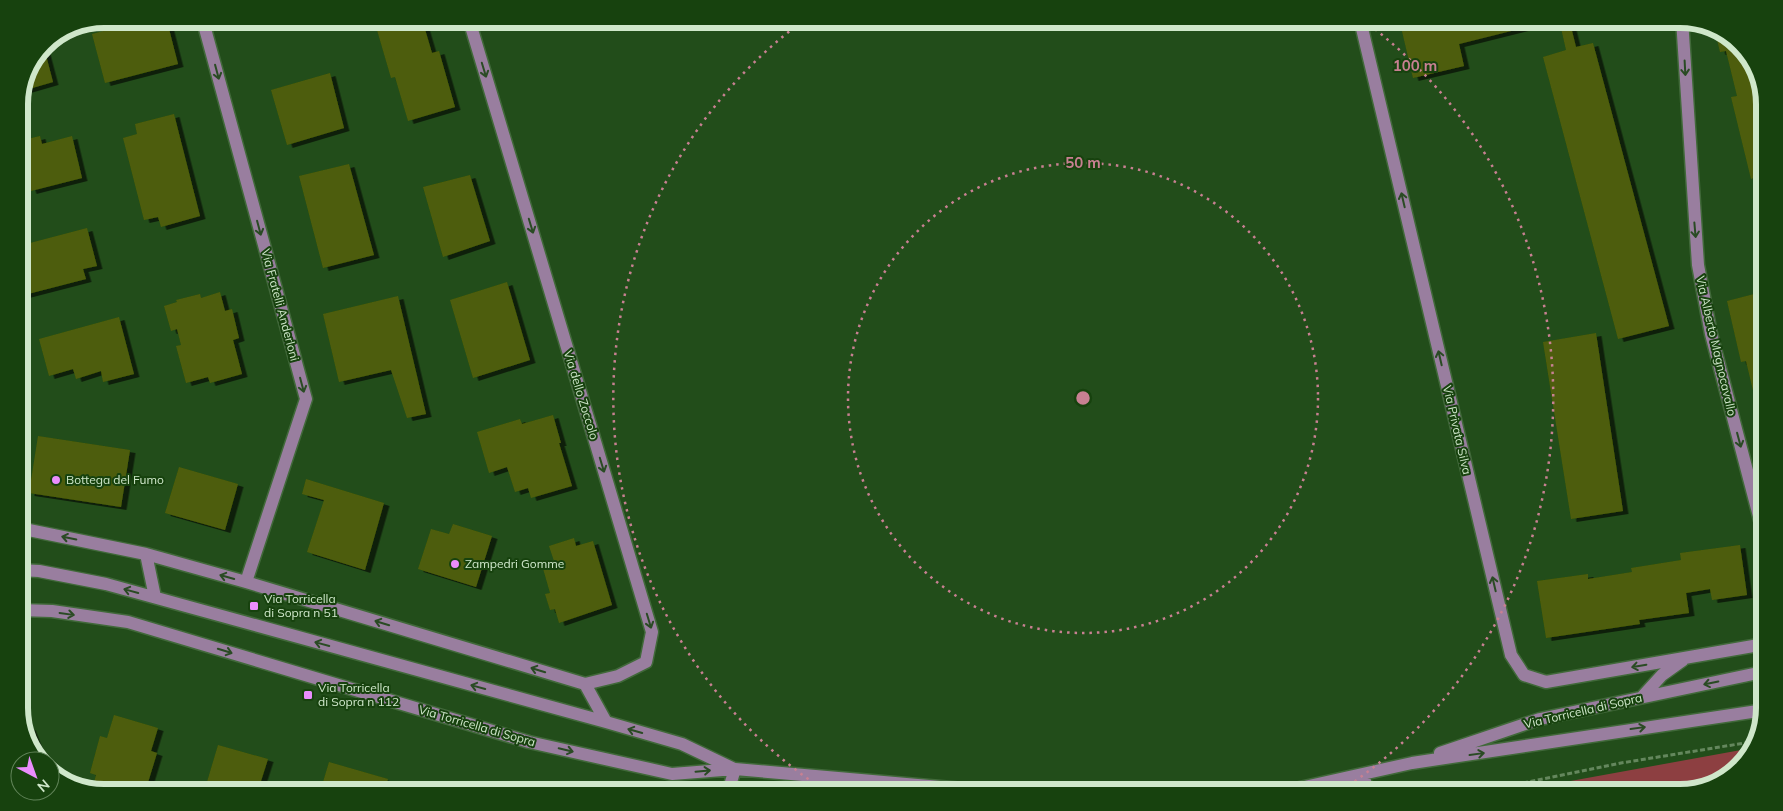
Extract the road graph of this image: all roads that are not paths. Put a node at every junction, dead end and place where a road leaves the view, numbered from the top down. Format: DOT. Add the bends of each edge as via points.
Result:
graph roads {
  1 [pos="205,27"];
  2 [pos="471,27"];
  3 [pos="1362,27"];
  4 [pos="1683,27"];
  5 [pos="1756,504"];
  6 [pos="28,530"];
  7 [pos="146,554"];
  8 [pos="28,570"];
  9 [pos="246,582"];
  10 [pos="154,597"];
  11 [pos="28,610"];
  12 [pos="1756,646"];
  13 [pos="1687,658"];
  14 [pos="1756,673"];
  15 [pos="585,684"];
  16 [pos="1642,697"];
  17 [pos="1756,711"];
  18 [pos="606,722"];
  19 [pos="1412,763"];
  20 [pos="735,769"];
  21 [pos="1364,774"];
  22 [pos="730,784"];
  23 [pos="889,784"];
  24 [pos="1318,784"];
  25 [pos="1366,784"];
  1 -- 9 [label="street, Via Fratelli Anderloni, one-way" via="306,399"];
  2 -- 15 [label="street, Via dello Zoccolo, one-way" via="652,632 646,662 618,676"];
  13 -- 3 [label="street, Via Privata Silva, one-way" via="1546,682 1524,675 1511,655"];
  4 -- 5 [label="street, Via Alberto Magnocavallo, one-way" via="1698,265 1711,334"];
  7 -- 6 [label="street, one-way"];
  9 -- 7 [label="street, one-way"];
  7 -- 10 [label="street"];
  10 -- 8 [label="street, Via Torricella di Sopra, one-way" via="106,584"];
  15 -- 9 [label="street, one-way"];
  18 -- 10 [label="street, Via Torricella di Sopra, one-way"];
  11 -- 20 [label="street, Via Torricella di Sopra, one-way" via="128,622 528,742 672,774"];
  12 -- 13 [label="street, Via Privata Silva"];
  13 -- 16 [label="street, Via Privata Silva" via="1662,675"];
  14 -- 16 [label="street, Via Torricella di Sopra, one-way"];
  15 -- 18 [label="street"];
  16 -- 19 [label="street, Via Torricella di Sopra" via="1540,719"];
  19 -- 17 [label="street, Via Torricella di Sopra, one-way"];
  20 -- 18 [label="street, Via Torricella di Sopra, one-way" via="682,744"];
  19 -- 21 [label="street, Via Torricella di Sopra"];
  20 -- 22 [label="street"];
  20 -- 23 [label="street, Via Torricella di Sopra"];
  21 -- 24 [label="street, Via Torricella di Sopra"];
  21 -- 25 [label="street"];
}
